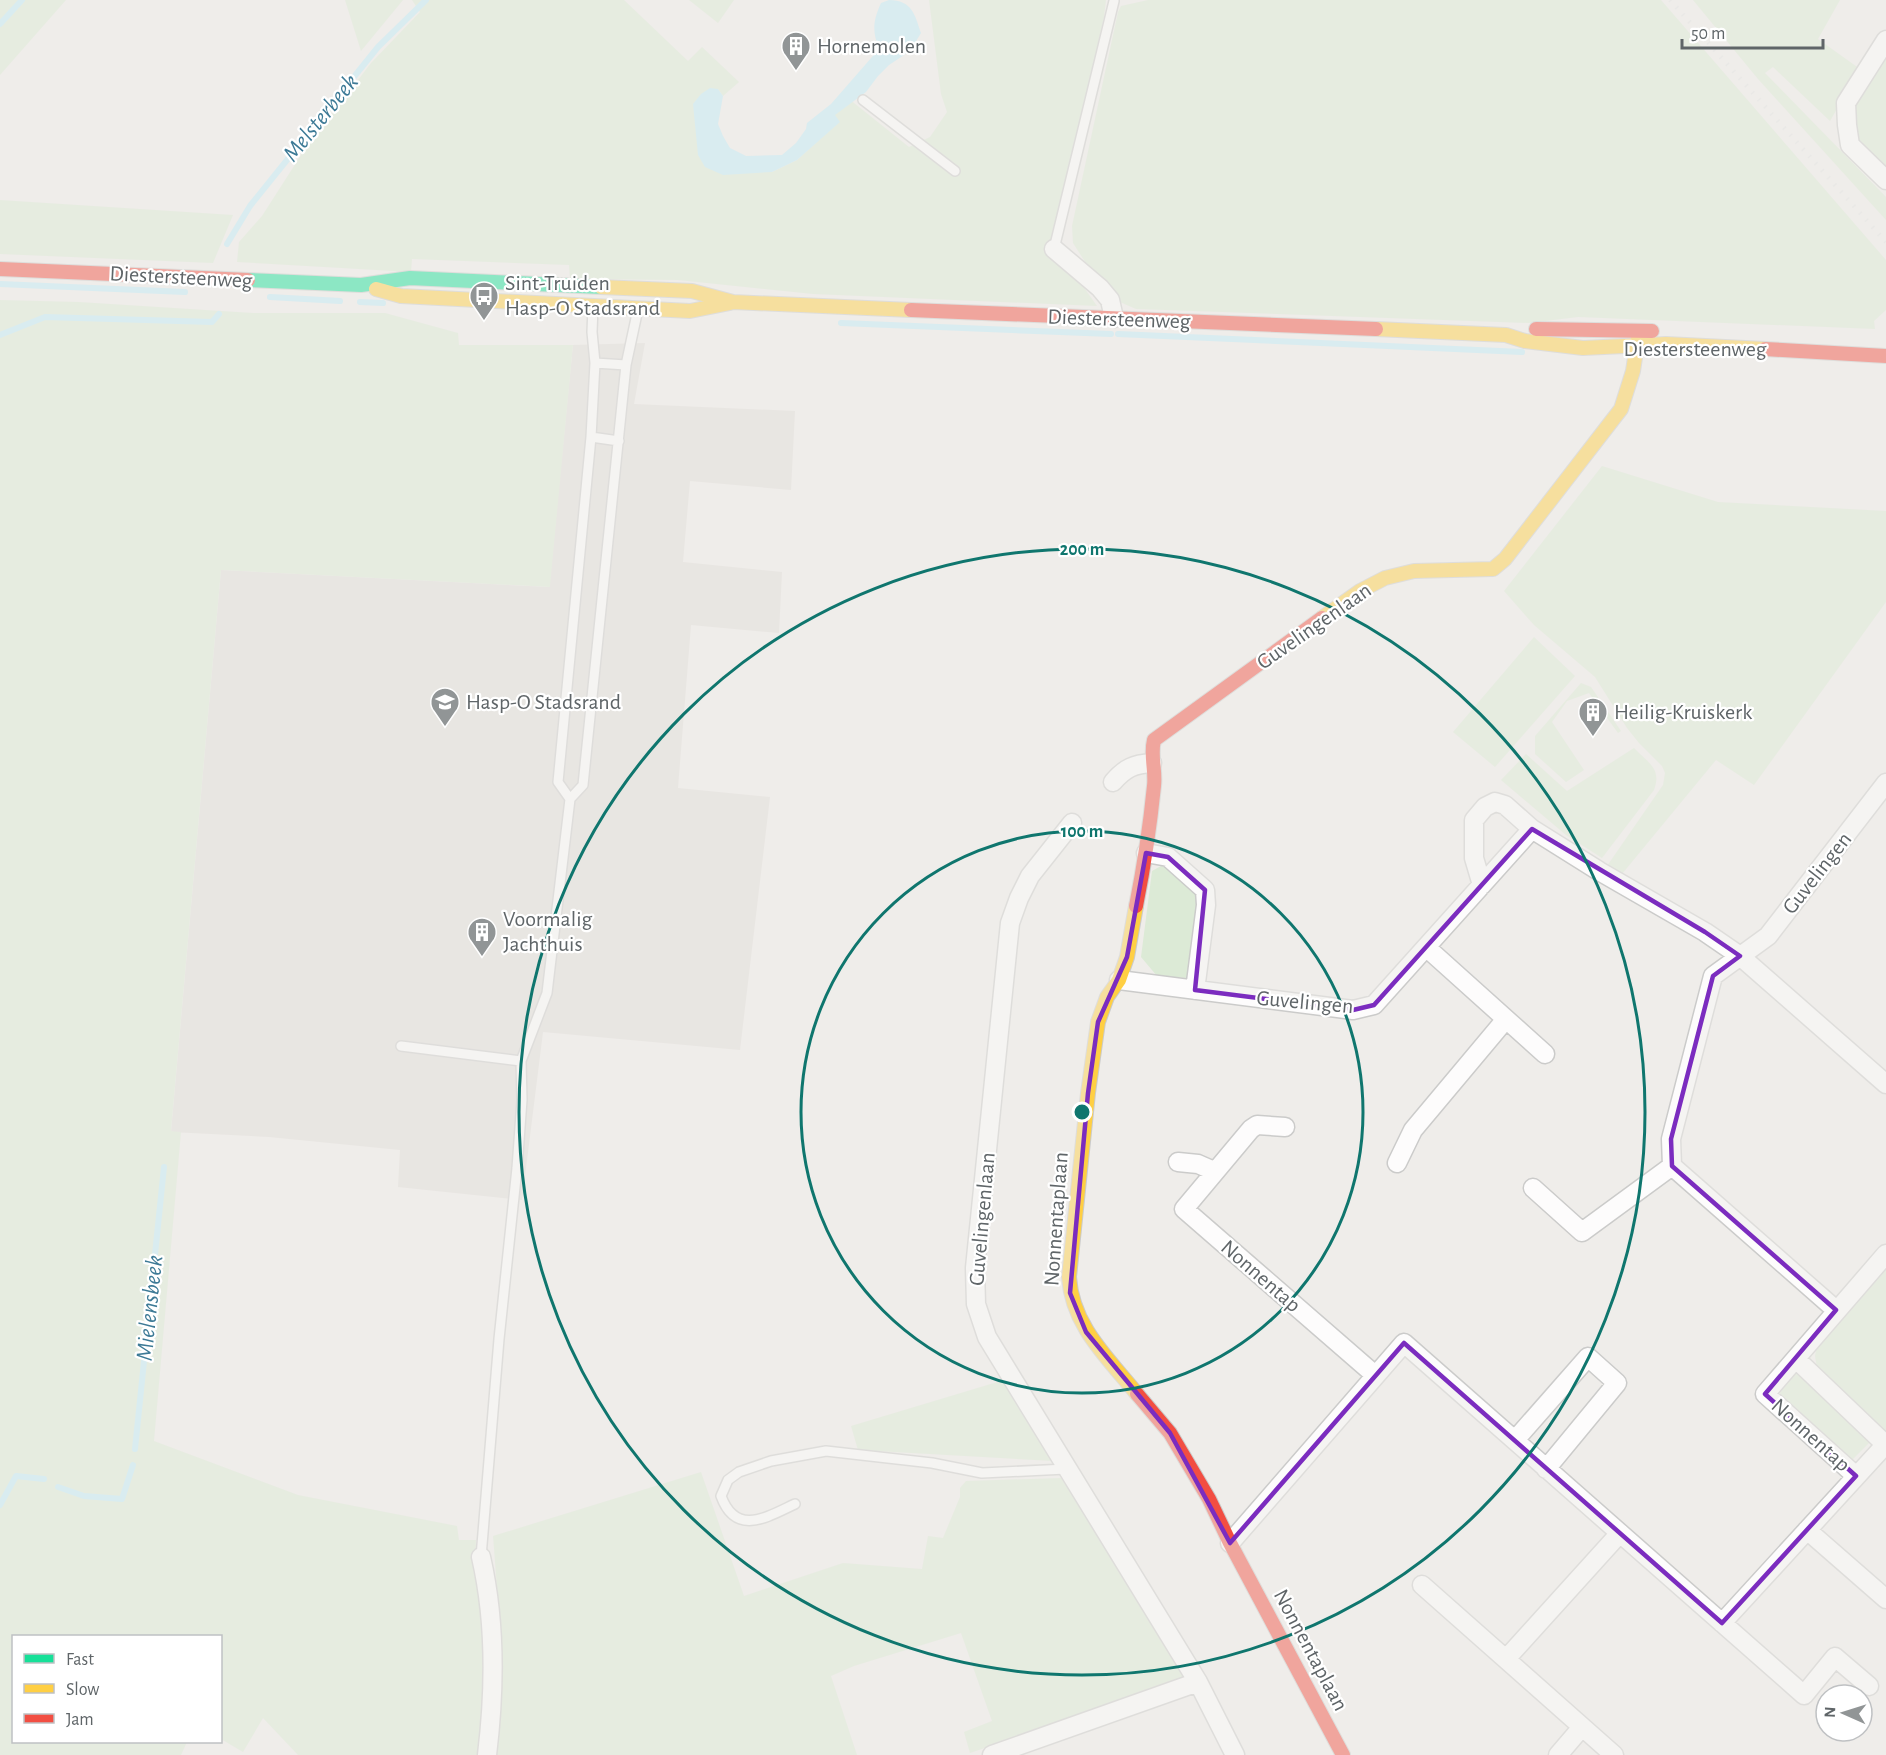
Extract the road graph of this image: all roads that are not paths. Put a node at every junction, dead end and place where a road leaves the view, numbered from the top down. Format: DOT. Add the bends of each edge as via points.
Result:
graph roads {
  1 [pos="1114,1"];
  2 [pos="1886,40"];
  3 [pos="863,100"];
  4 [pos="955,171"];
  5 [pos="1886,180"];
  6 [pos="1054,249"];
  7 [pos="0,269"];
  8 [pos="361,285"];
  9 [pos="593,286"];
  10 [pos="639,289"];
  11 [pos="733,302"];
  12 [pos="593,305"];
  13 [pos="639,308"];
  14 [pos="1114,318"];
  15 [pos="1639,331"];
  16 [pos="1506,335"];
  17 [pos="1806,338"];
  18 [pos="1637,347"];
  19 [pos="1886,356"];
  20 [pos="596,363"];
  21 [pos="626,365"];
  22 [pos="591,437"];
  23 [pos="619,441"];
  24 [pos="1152,763"];
  25 [pos="1113,782"];
  26 [pos="1886,783"];
  27 [pos="570,799"];
  28 [pos="1072,823"];
  29 [pos="1532,829"];
  30 [pos="1146,853"];
  31 [pos="1482,885"];
  32 [pos="1427,948"];
  33 [pos="1740,956"];
  34 [pos="1119,980"];
  35 [pos="1195,990"];
  36 [pos="1506,1019"];
  37 [pos="401,1046"];
  38 [pos="1545,1054"];
  39 [pos="521,1061"];
  40 [pos="1886,1084"];
  41 [pos="1285,1126"];
  42 [pos="1178,1162"];
  43 [pos="1397,1163"];
  44 [pos="1672,1166"];
  45 [pos="1214,1171"];
  46 [pos="1533,1188"];
  47 [pos="1886,1254"];
  48 [pos="1836,1310"];
  49 [pos="1796,1359"];
  50 [pos="1375,1375"];
  51 [pos="1515,1440"];
  52 [pos="1886,1444"];
  53 [pos="1066,1469"];
  54 [pos="1546,1469"];
  55 [pos="1856,1476"];
  56 [pos="795,1504"];
  57 [pos="1807,1530"];
  58 [pos="1620,1533"];
  59 [pos="1230,1543"];
  60 [pos="481,1557"];
  61 [pos="1422,1585"];
  62 [pos="1886,1599"];
  63 [pos="1722,1623"];
  64 [pos="1506,1659"];
  65 [pos="1198,1682"];
  66 [pos="1865,1683"];
  67 [pos="1582,1727"];
  68 [pos="487,1755"];
  69 [pos="992,1755"];
  70 [pos="1235,1755"];
  71 [pos="1343,1755"];
  72 [pos="1558,1755"];
  73 [pos="1614,1755"];
  1 -- 6 [label="lane"];
  2 -- 5 [label="street" via="1846,103 1850,145"];
  3 -- 4 [label="lane"];
  6 -- 14 [label="street" via="1100,288 1110,300"];
  7 -- 8 [label="main road, Diestersteenweg"];
  8 -- 9 [label="main road, Diestersteenweg" via="410,278"];
  8 -- 12 [label="main road, Diestersteenweg" via="400,296"];
  9 -- 10 [label="main road, Diestersteenweg"];
  9 -- 12 [label="lane"];
  10 -- 11 [label="main road, Diestersteenweg" via="692,291"];
  10 -- 13 [label="lane"];
  11 -- 13 [label="main road, Diestersteenweg" via="690,311"];
  11 -- 14 [label="main road, Diestersteenweg"];
  12 -- 13 [label="main road, Diestersteenweg"];
  12 -- 20 [label="lane"];
  13 -- 21 [label="lane"];
  14 -- 16 [label="main road, Diestersteenweg"];
  15 -- 16 [label="main road, Diestersteenweg" via="1524,329"];
  15 -- 17 [label="main road, Diestersteenweg"];
  15 -- 18 [label="main road, Guvelingenlaan"];
  16 -- 18 [label="main road, Diestersteenweg" via="1583,348"];
  18 -- 19 [label="main road, Diestersteenweg" via="1666,344"];
  18 -- 24 [label="main road, Guvelingenlaan" via="1630,388 1621,409 1505,559 1493,569 1414,571 1385,578 1360,591 1154,740"];
  20 -- 21 [label="lane"];
  20 -- 22 [label="lane"];
  21 -- 23 [label="lane"];
  22 -- 23 [label="lane"];
  22 -- 27 [label="lane" via="558,782"];
  23 -- 27 [label="lane" via="583,785"];
  24 -- 25 [label="street" via="1135,764"];
  24 -- 30 [label="main road, Nonnentaplaan" via="1155,782"];
  26 -- 33 [label="street, Guvelingen" via="1767,936"];
  27 -- 39 [label="lane" via="547,993"];
  28 -- 53 [label="street, Guvelingenlaan" via="1030,876 1010,924 975,1287 980,1321 987,1337"];
  29 -- 31 [label="street, Guvelingen"];
  29 -- 31 [label="street" via="1505,805 1495,802 1485,807 1474,820 1474,858"];
  29 -- 33 [label="street"];
  30 -- 34 [label="main road, Nonnentaplaan" via="1127,957"];
  30 -- 35 [label="street" via="1168,857 1205,890"];
  31 -- 32 [label="street, Guvelingen"];
  32 -- 35 [label="street, Guvelingen" via="1374,1005 1353,1010"];
  32 -- 36 [label="street"];
  33 -- 40 [label="street"];
  33 -- 44 [label="street, Guvelingen" via="1713,976 1671,1139"];
  34 -- 35 [label="street, Guvelingen"];
  34 -- 59 [label="main road, Nonnentaplaan" via="1107,997 1098,1022 1072,1241 1070,1293 1086,1332 1170,1433"];
  36 -- 38 [label="street"];
  36 -- 43 [label="street" via="1413,1130"];
  37 -- 39 [label="lane"];
  39 -- 60 [label="lane" via="516,1178"];
  41 -- 45 [label="street, Nonnentap" via="1257,1125"];
  42 -- 45 [label="street"];
  44 -- 46 [label="street" via="1582,1232"];
  44 -- 48 [label="street"];
  45 -- 50 [label="street, Nonnentap" via="1184,1209"];
  47 -- 48 [label="street"];
  48 -- 49 [label="street"];
  49 -- 52 [label="street"];
  49 -- 55 [label="street, Nonnentap" via="1766,1394"];
  50 -- 51 [label="street" via="1404,1343"];
  50 -- 59 [label="street"];
  51 -- 54 [label="street"];
  51 -- 54 [label="street" via="1588,1357 1617,1383"];
  52 -- 55 [label="street"];
  53 -- 56 [label="lane" via="982,1473 826,1451 771,1461 739,1472 728,1480 721,1496 725,1509 734,1518 750,1521"];
  53 -- 65 [label="street, Guvelingenlaan"];
  54 -- 58 [label="street"];
  55 -- 57 [label="street, Nonnentap"];
  57 -- 62 [label="street"];
  57 -- 63 [label="street, Nonnentap"];
  58 -- 63 [label="street"];
  58 -- 64 [label="street"];
  59 -- 71 [label="main road, Nonnentaplaan"];
  60 -- 68 [label="street" via="494,1654"];
  61 -- 64 [label="street"];
  63 -- 66 [label="street" via="1804,1695 1835,1657"];
  64 -- 67 [label="street"];
  65 -- 69 [label="street"];
  65 -- 70 [label="street, Guvelingenlaan"];
  67 -- 72 [label="street"];
  67 -- 73 [label="street"];
}
